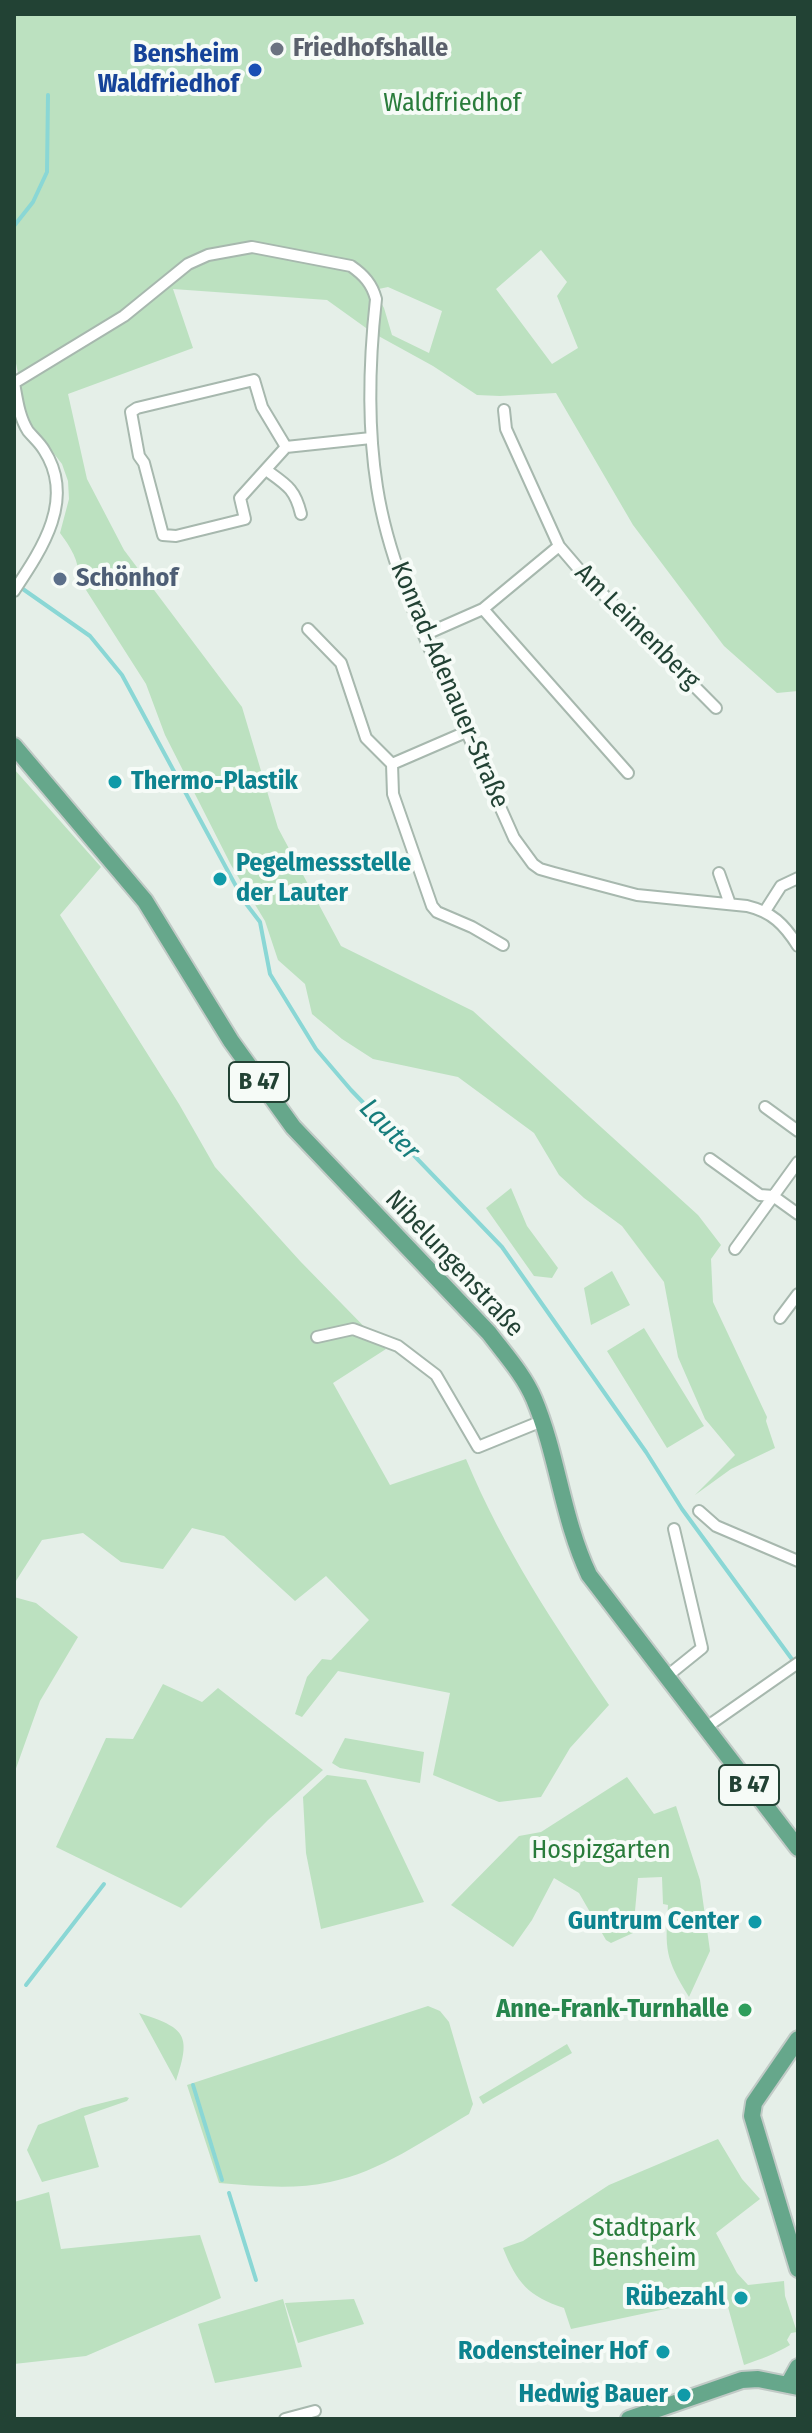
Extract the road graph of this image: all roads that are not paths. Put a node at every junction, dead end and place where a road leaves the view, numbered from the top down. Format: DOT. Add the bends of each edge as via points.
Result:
graph roads {
  1 [pos="504,410"];
  2 [pos="371,438"];
  3 [pos="286,447"];
  4 [pos="266,470"];
  5 [pos="301,514"];
  6 [pos="559,546"];
  7 [pos="14,591"];
  8 [pos="483,609"];
  9 [pos="308,629"];
  10 [pos="424,635"];
  11 [pos="716,708"];
  12 [pos="466,732"];
  13 [pos="14,746"];
  14 [pos="392,764"];
  15 [pos="628,773"];
  16 [pos="719,873"];
  17 [pos="798,878"];
  18 [pos="730,904"];
  19 [pos="765,911"];
  20 [pos="503,945"];
  21 [pos="798,946"];
  22 [pos="765,1107"];
  23 [pos="798,1131"];
  24 [pos="710,1159"];
  25 [pos="798,1162"];
  26 [pos="773,1196"];
  27 [pos="798,1214"];
  28 [pos="735,1249"];
  29 [pos="798,1294"];
  30 [pos="780,1318"];
  31 [pos="317,1337"];
  32 [pos="542,1421"];
  33 [pos="699,1511"];
  34 [pos="674,1529"];
  35 [pos="798,1561"];
  36 [pos="795,1665"];
  37 [pos="666,1677"];
  38 [pos="705,1728"];
  39 [pos="798,1848"];
  40 [pos="798,2039"];
  41 [pos="798,2269"];
  42 [pos="798,2367"];
  43 [pos="796,2388"];
  44 [pos="315,2411"];
  45 [pos="285,2419"];
  46 [pos="629,2419"];
  1 -- 6 [label="street, Am Leimenberg" via="506,429"];
  2 -- 3 [label="street"];
  2 -- 7 [label="street, Konrad-Adenauer-Straße" via="376,299 364,275 351,266 252,247 208,255 188,264 124,316 14,383 27,430 56,477 58,500 50,532"];
  2 -- 10 [label="street, Konrad-Adenauer-Straße" via="388,535"];
  3 -- 4 [label="street"];
  3 -- 4 [label="street" via="262,407 254,380 131,412 139,456 166,536 245,519 240,498"];
  4 -- 5 [label="street" via="292,489"];
  6 -- 8 [label="street, Am Leimenberg"];
  6 -- 11 [label="street, Am Leimenberg"];
  8 -- 10 [label="street, Am Leimenberg"];
  8 -- 15 [label="street"];
  9 -- 14 [label="street" via="341,663 366,738"];
  10 -- 12 [label="street, Konrad-Adenauer-Straße"];
  12 -- 14 [label="street"];
  12 -- 18 [label="street, Konrad-Adenauer-Straße" via="514,838 540,869 637,895"];
  13 -- 32 [label="main road, Nibelungenstraße / B 47" via="145,901 231,1041 293,1127 489,1333 533,1395"];
  14 -- 20 [label="street" via="393,794 432,906"];
  16 -- 18 [label="street"];
  17 -- 19 [label="street" via="781,886"];
  18 -- 19 [label="street, Konrad-Adenauer-Straße"];
  19 -- 21 [label="street"];
  22 -- 23 [label="street"];
  24 -- 26 [label="street" via="760,1195"];
  25 -- 26 [label="street"];
  26 -- 27 [label="street"];
  26 -- 28 [label="street"];
  29 -- 30 [label="street"];
  31 -- 32 [label="street" via="353,1329 398,1346 436,1375 478,1447"];
  32 -- 37 [label="main road, Nibelungenstraße / B 47" via="577,1550 595,1584"];
  33 -- 35 [label="street" via="716,1526"];
  34 -- 37 [label="street" via="702,1648"];
  36 -- 38 [label="street"];
  37 -- 38 [label="main road, Nibelungenstraße / B 47"];
  38 -- 39 [label="main road, Nibelungenstraße / B 47"];
  40 -- 41 [label="main road" via="754,2103 752,2116"];
  42 -- 43 [label="main road"];
  43 -- 46 [label="main road" via="742,2380"];
  44 -- 45 [label="street"];
}
